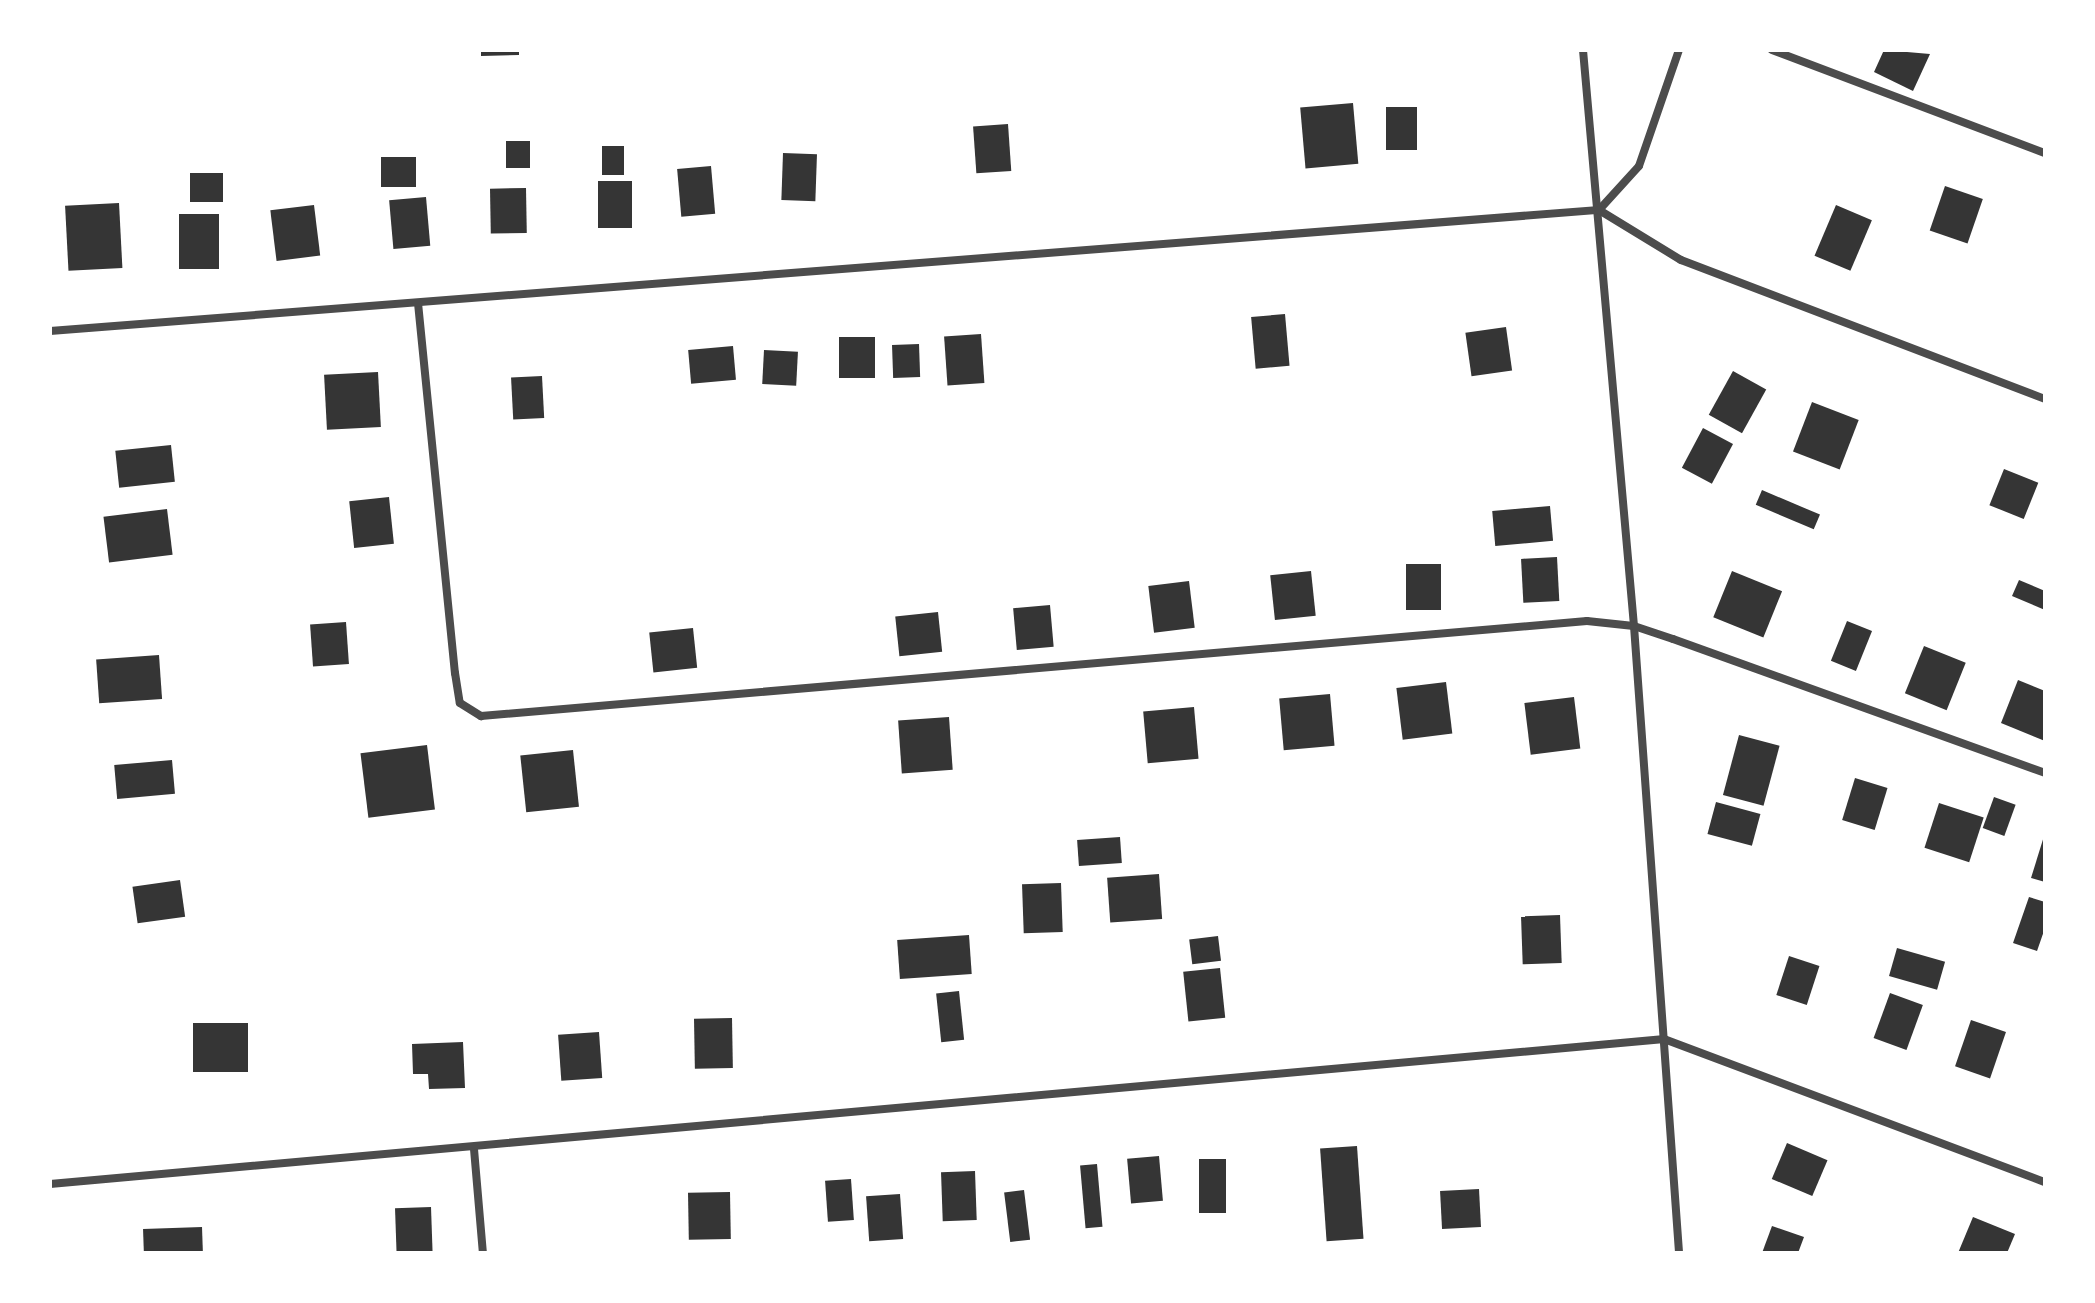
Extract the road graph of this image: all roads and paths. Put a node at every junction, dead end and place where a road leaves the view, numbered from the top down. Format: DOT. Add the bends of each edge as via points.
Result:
graph roads {
  1 [pos="1583,50"];
  2 [pos="1679,50"];
  3 [pos="1772,50"];
  4 [pos="2045,153"];
  5 [pos="1599,210"];
  6 [pos="418,303"];
  7 [pos="50,331"];
  8 [pos="2045,399"];
  9 [pos="1634,626"];
  10 [pos="2045,773"];
  11 [pos="1664,1039"];
  12 [pos="474,1149"];
  13 [pos="2045,1182"];
  14 [pos="50,1184"];
  15 [pos="483,1253"];
  16 [pos="1679,1253"];
  1 -- 5 [label="street"];
  2 -- 5 [label="street" via="1639,166"];
  3 -- 4 [label="street"];
  5 -- 6 [label="street"];
  5 -- 8 [label="street" via="1681,260"];
  5 -- 9 [label="street"];
  6 -- 7 [label="street"];
  6 -- 9 [label="street" via="455,673 460,703 481,716 1571,623"];
  9 -- 10 [label="street"];
  9 -- 11 [label="street"];
  11 -- 12 [label="street"];
  11 -- 13 [label="street"];
  11 -- 16 [label="street"];
  12 -- 14 [label="street"];
  12 -- 15 [label="street"];
}
